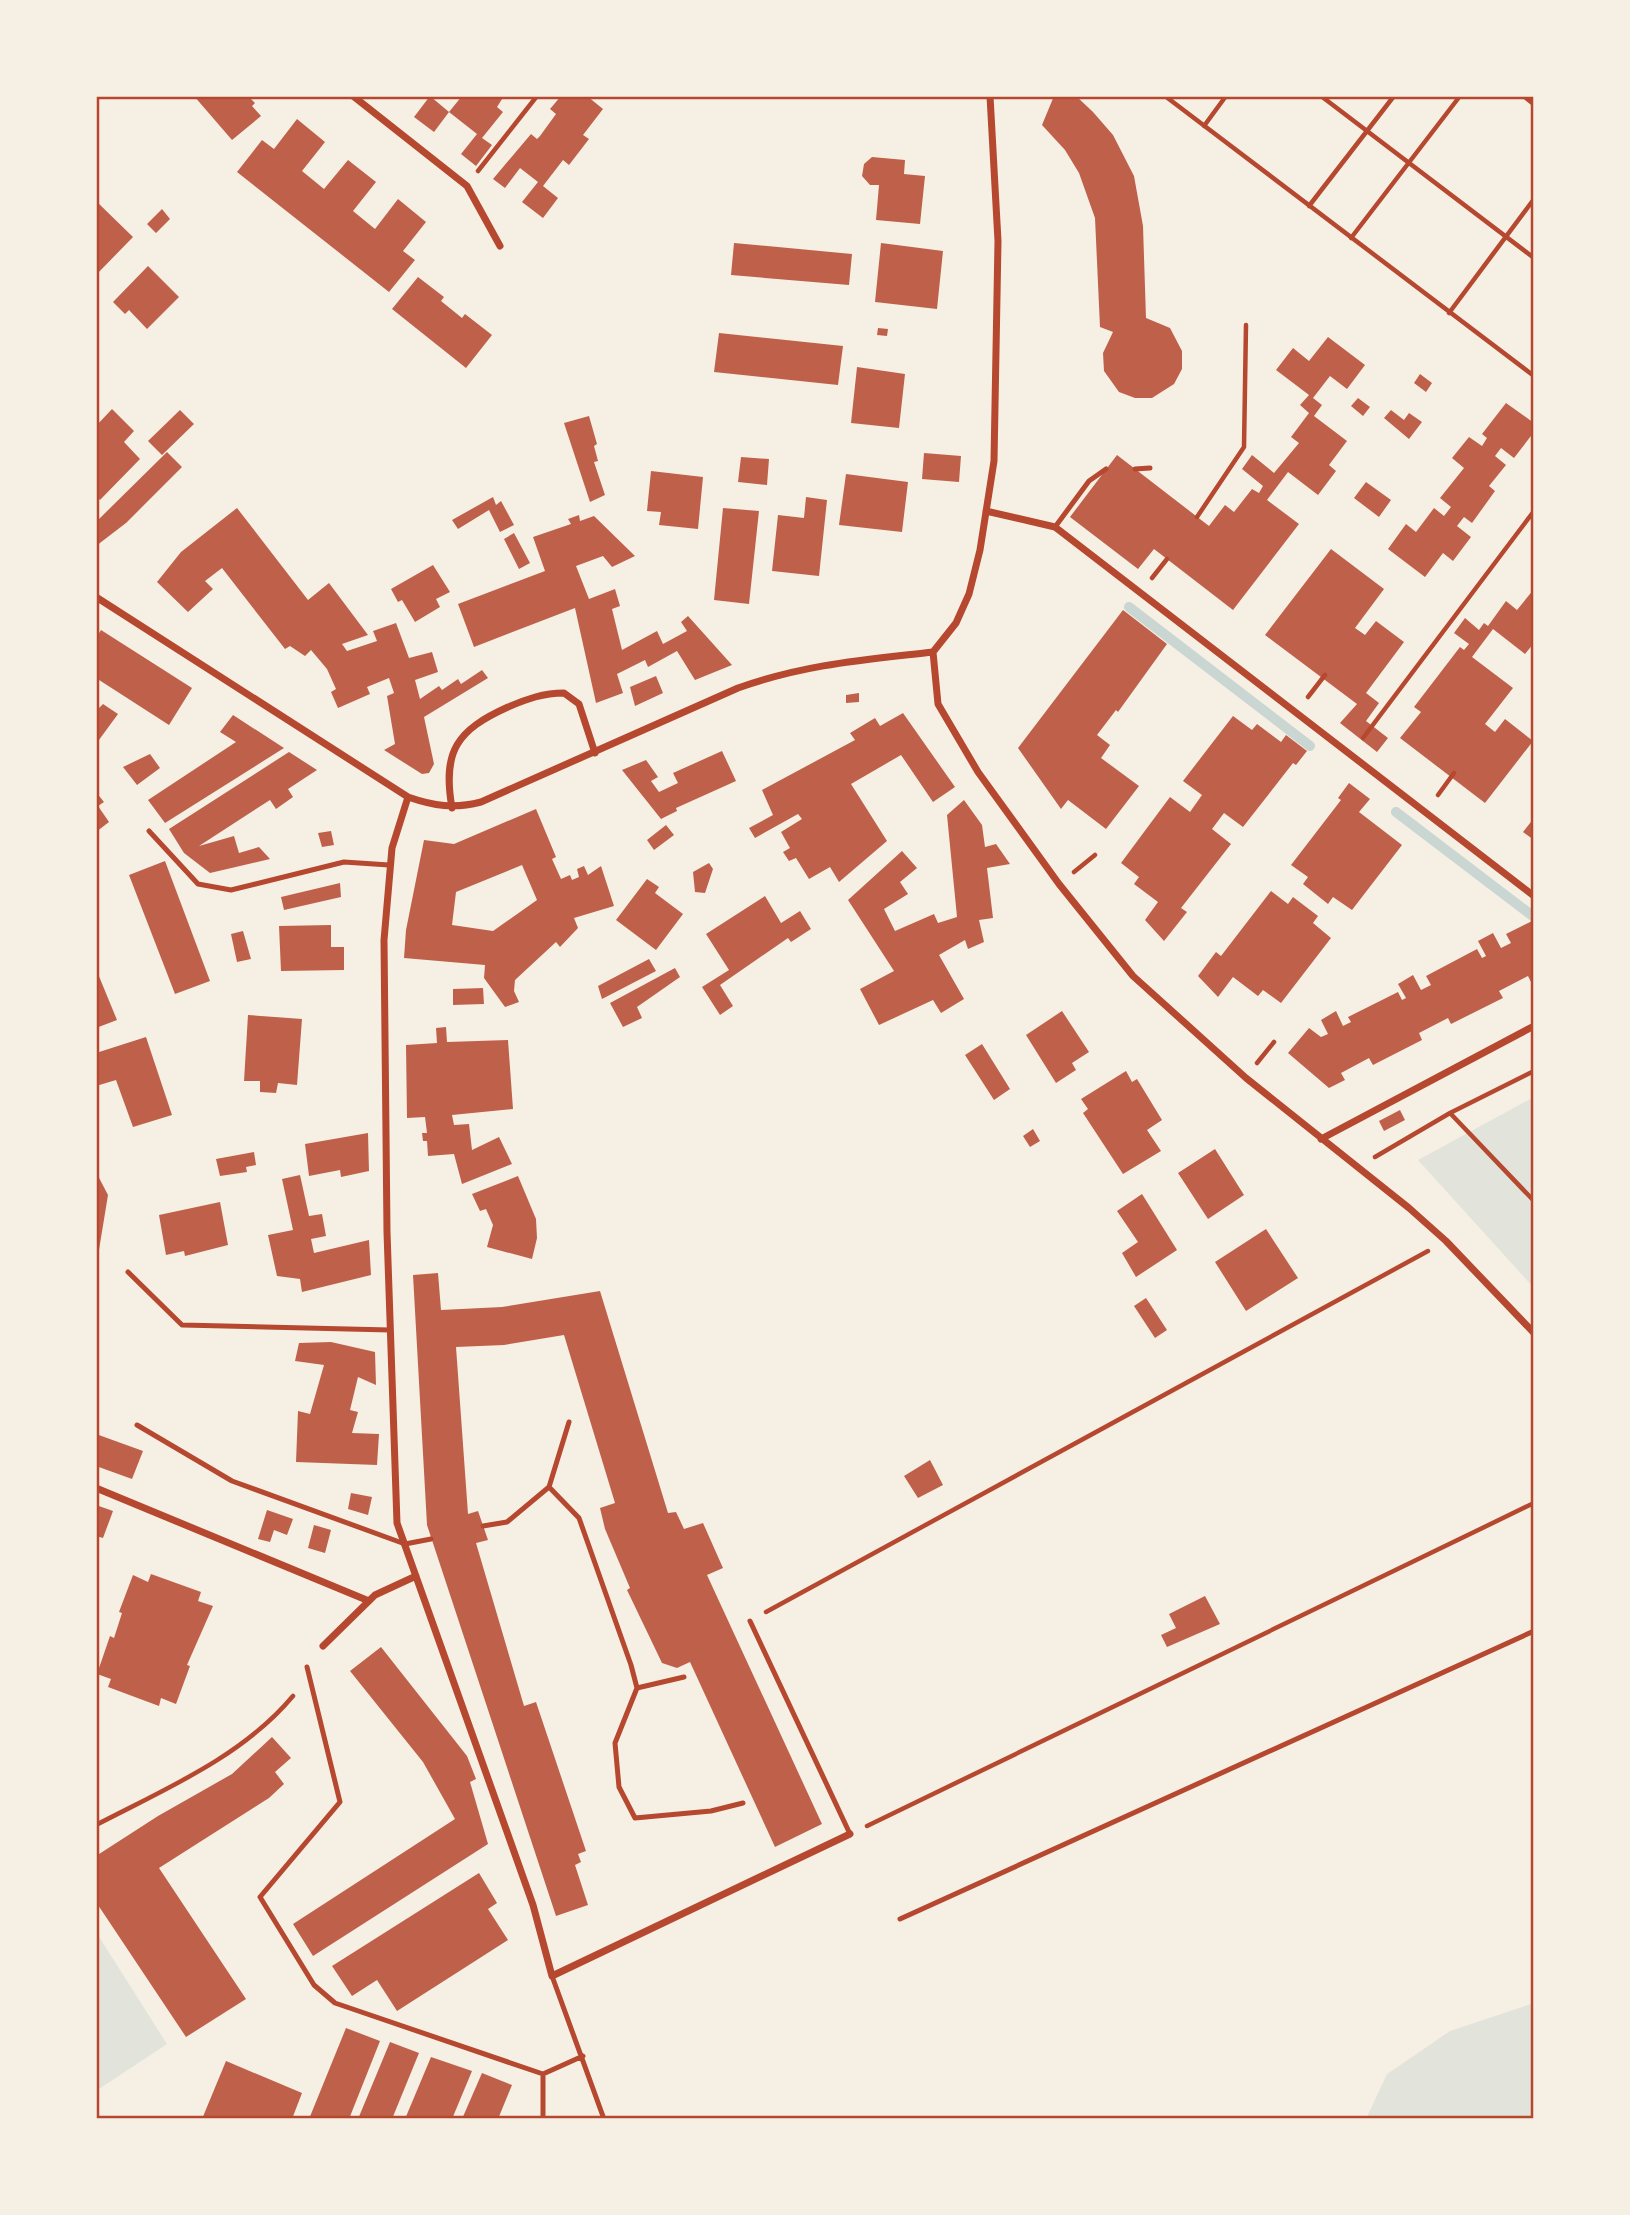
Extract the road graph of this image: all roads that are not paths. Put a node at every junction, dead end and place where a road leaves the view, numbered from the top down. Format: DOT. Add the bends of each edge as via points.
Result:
graph roads {
  1 [pos="353,96"];
  2 [pos="990,96"];
  3 [pos="1524,96"];
  4 [pos="1534,104"];
  5 [pos="500,246"];
  6 [pos="1150,468"];
  7 [pos="1106,469"];
  8 [pos="1135,469"];
  9 [pos="986,511"];
  10 [pos="1055,527"];
  11 [pos="96,597"];
  12 [pos="933,652"];
  13 [pos="595,753"];
  14 [pos="408,797"];
  15 [pos="452,808"];
  16 [pos="149,831"];
  17 [pos="389,865"];
  18 [pos="1534,896"];
  19 [pos="1534,1026"];
  20 [pos="1321,1139"];
  21 [pos="128,1272"];
  22 [pos="390,1330"];
  23 [pos="1534,1333"];
  24 [pos="569,1422"];
  25 [pos="137,1424"];
  26 [pos="549,1487"];
  27 [pos="96,1488"];
  28 [pos="483,1526"];
  29 [pos="431,1539"];
  30 [pos="405,1544"];
  31 [pos="416,1576"];
  32 [pos="369,1601"];
  33 [pos="750,1621"];
  34 [pos="1534,1631"];
  35 [pos="323,1646"];
  36 [pos="307,1667"];
  37 [pos="684,1677"];
  38 [pos="636,1688"];
  39 [pos="743,1803"];
  40 [pos="850,1834"];
  41 [pos="900,1919"];
  42 [pos="552,1976"];
  43 [pos="583,2056"];
  44 [pos="542,2074"];
  45 [pos="543,2119"];
  46 [pos="604,2119"];
  1 -- 5 [label="street" via="467,186"];
  2 -- 9 [label="street" via="999,241 994,461"];
  3 -- 4 [label="lane"];
  6 -- 8 [label="lane"];
  7 -- 10 [label="lane" via="1088,481"];
  9 -- 10 [label="street"];
  9 -- 12 [label="street" via="970,594 956,623"];
  10 -- 18 [label="street"];
  11 -- 14 [label="street"];
  12 -- 13 [label="street" via="831,662 782,673 738,688"];
  12 -- 20 [label="street" via="938,704 978,772 1133,976"];
  13 -- 15 [label="street" via="481,802"];
  13 -- 15 [label="street" via="579,704 565,693 530,698 470,726 454,749 450,767 447,781"];
  14 -- 15 [label="street"];
  14 -- 17 [label="street"];
  16 -- 17 [label="lane" via="198,884 231,890 344,862"];
  17 -- 22 [label="street" via="384,940"];
  19 -- 20 [label="street"];
  20 -- 23 [label="street" via="1446,1241"];
  21 -- 22 [label="lane" via="181,1325"];
  22 -- 30 [label="street" via="397,1523"];
  24 -- 26 [label="lane"];
  25 -- 30 [label="lane" via="232,1481"];
  26 -- 28 [label="lane" via="507,1522"];
  26 -- 38 [label="lane" via="579,1518"];
  27 -- 32 [label="street"];
  29 -- 30 [label="lane"];
  30 -- 31 [label="street"];
  31 -- 32 [label="street"];
  31 -- 42 [label="street" via="533,1905"];
  32 -- 35 [label="street"];
  33 -- 40 [label="lane"];
  34 -- 41 [label="lane"];
  36 -- 44 [label="lane" via="340,1802 260,1898 314,1985 334,2003"];
  37 -- 38 [label="lane"];
  38 -- 39 [label="lane" via="615,1743 619,1787 635,1818 711,1811"];
  40 -- 42 [label="street"];
  42 -- 43 [label="lane"];
  43 -- 44 [label="lane"];
  43 -- 46 [label="lane"];
  44 -- 45 [label="lane"];
}
